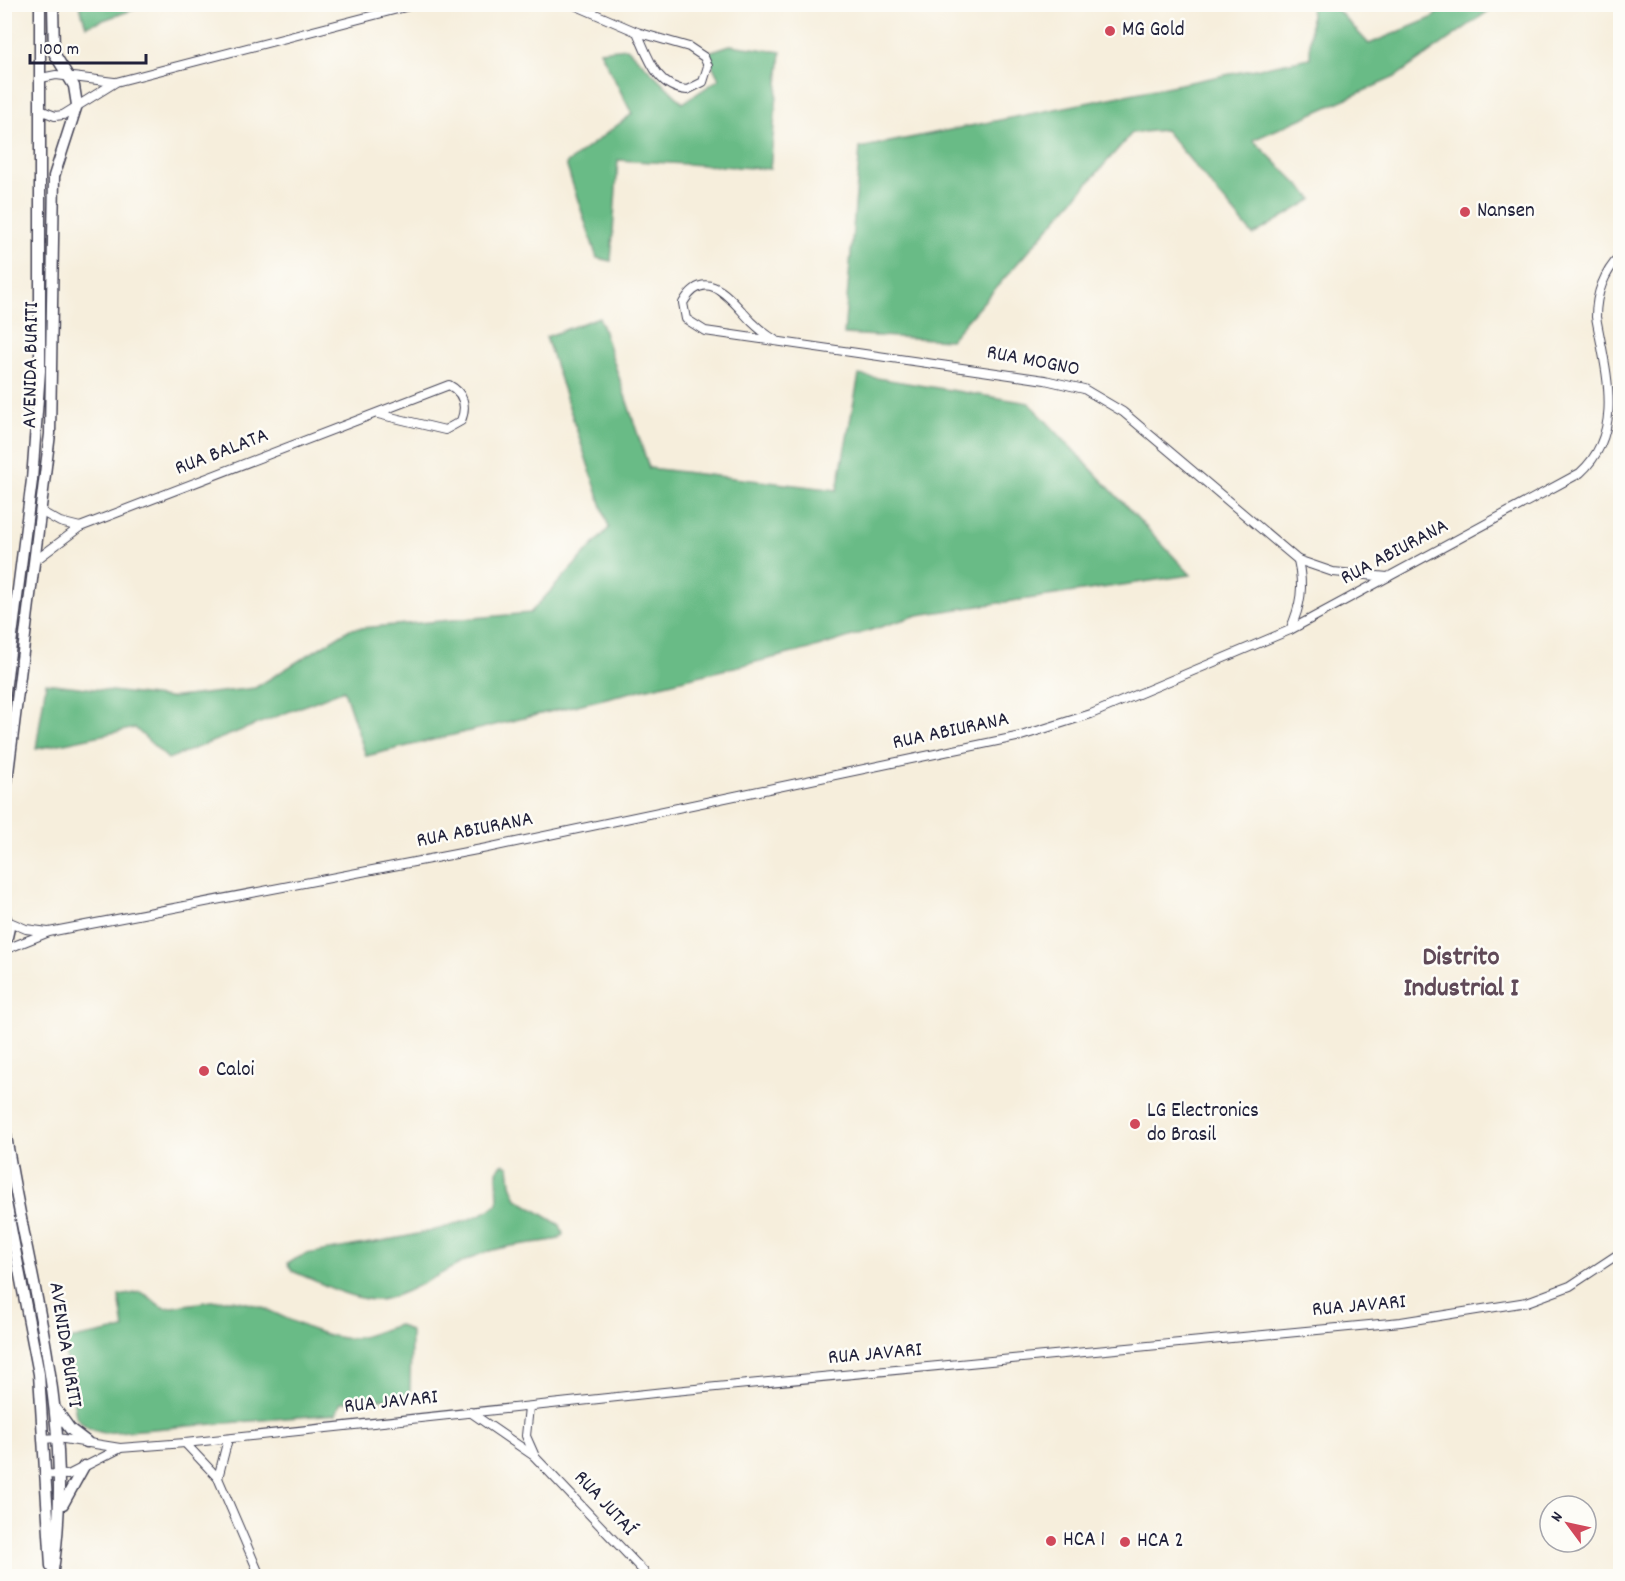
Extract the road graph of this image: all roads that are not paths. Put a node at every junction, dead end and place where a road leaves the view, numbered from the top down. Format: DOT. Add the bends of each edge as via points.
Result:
graph roads {
  1 [pos="40,4"];
  2 [pos="53,4"];
  3 [pos="417,4"];
  4 [pos="572,4"];
  5 [pos="637,32"];
  6 [pos="41,78"];
  7 [pos="69,78"];
  8 [pos="116,82"];
  9 [pos="77,105"];
  10 [pos="40,110"];
  11 [pos="1620,256"];
  12 [pos="775,340"];
  13 [pos="378,414"];
  14 [pos="42,512"];
  15 [pos="80,527"];
  16 [pos="36,560"];
  17 [pos="1298,560"];
  18 [pos="1389,578"];
  19 [pos="1290,630"];
  20 [pos="4,699"];
  21 [pos="4,805"];
  22 [pos="5,918"];
  23 [pos="49,932"];
  24 [pos="5,950"];
  25 [pos="4,1123"];
  26 [pos="4,1192"];
  27 [pos="1620,1253"];
  28 [pos="529,1407"];
  29 [pos="55,1409"];
  30 [pos="470,1412"];
  31 [pos="58,1438"];
  32 [pos="42,1439"];
  33 [pos="228,1439"];
  34 [pos="87,1442"];
  35 [pos="185,1443"];
  36 [pos="120,1448"];
  37 [pos="534,1456"];
  38 [pos="84,1466"];
  39 [pos="44,1474"];
  40 [pos="60,1476"];
  41 [pos="218,1478"];
  42 [pos="60,1512"];
  43 [pos="52,1576"];
  44 [pos="260,1576"];
  45 [pos="648,1576"];
  1 -- 6 [label="main road, AVENIDA BURITI"];
  2 -- 7 [label="main road" via="54,53"];
  3 -- 8 [label="street"];
  4 -- 5 [label="street"];
  5 -- 5 [label="street" via="696,50 708,66 703,82 687,90 670,86 661,79"];
  6 -- 7 [label="street"];
  6 -- 10 [label="main road, AVENIDA BURITI"];
  7 -- 8 [label="street"];
  7 -- 9 [label="main road"];
  8 -- 9 [label="street"];
  9 -- 10 [label="street" via="58,116"];
  9 -- 14 [label="main road, AVENIDA BURITI" via="54,176 53,374"];
  10 -- 20 [label="main road, AVENIDA BURITI" via="40,371 32,480"];
  11 -- 18 [label="street, RUA ABIURANA" via="1607,273 1596,302 1612,407 1611,426 1594,462"];
  12 -- 12 [label="street, RUA MOGNO" via="705,331 686,319 683,303 695,289 715,287"];
  12 -- 17 [label="street, RUA MOGNO" via="1083,389 1123,412"];
  13 -- 13 [label="street, RUA BALATA" via="450,386 458,391 465,405 461,421 445,430"];
  13 -- 15 [label="street, RUA BALATA"];
  14 -- 15 [label="street"];
  14 -- 16 [label="main road, AVENIDA BURITI"];
  15 -- 16 [label="street, RUA BALATA"];
  16 -- 21 [label="main road, AVENIDA BURITI"];
  17 -- 18 [label="street, RUA MOGNO" via="1333,572"];
  17 -- 19 [label="street" via="1303,591"];
  18 -- 19 [label="street, RUA ABIURANA"];
  19 -- 23 [label="street, RUA ABIURANA" via="1092,714 1021,736 507,844"];
  22 -- 23 [label="street, RUA ABIURANA" via="26,929"];
  22 -- 24 [label="main road" via="9,939"];
  23 -- 24 [label="street, RUA ABIURANA"];
  25 -- 29 [label="main road, AVENIDA BURITI"];
  26 -- 32 [label="main road, AVENIDA BURITI" via="37,1355"];
  27 -- 28 [label="street, RUA JAVARI" via="1570,1286 1527,1302 1401,1322"];
  28 -- 30 [label="street, RUA JAVARI"];
  28 -- 37 [label="street, RUA JUTAÍ" via="526,1436"];
  29 -- 31 [label="main road, AVENIDA BURITI"];
  29 -- 34 [label="main road" via="70,1429"];
  30 -- 33 [label="street, RUA JAVARI"];
  30 -- 37 [label="street, RUA JUTAÍ"];
  31 -- 32 [label="street, RUA JAVARI"];
  31 -- 34 [label="street, RUA JAVARI"];
  31 -- 40 [label="main road, AVENIDA BURITI"];
  32 -- 39 [label="main road, AVENIDA BURITI"];
  33 -- 35 [label="street, RUA JAVARI"];
  33 -- 41 [label="street"];
  34 -- 36 [label="street, RUA JAVARI"];
  35 -- 36 [label="street, RUA JAVARI"];
  35 -- 41 [label="street"];
  36 -- 38 [label="street, RUA JAVARI"];
  37 -- 45 [label="street, RUA JUTAÍ"];
  38 -- 40 [label="street, RUA JAVARI"];
  38 -- 42 [label="main road"];
  39 -- 40 [label="street, RUA JAVARI"];
  39 -- 43 [label="main road, AVENIDA BURITI"];
  40 -- 42 [label="main road, AVENIDA BURITI"];
  41 -- 44 [label="street"];
  42 -- 43 [label="main road, AVENIDA BURITI"];
}
